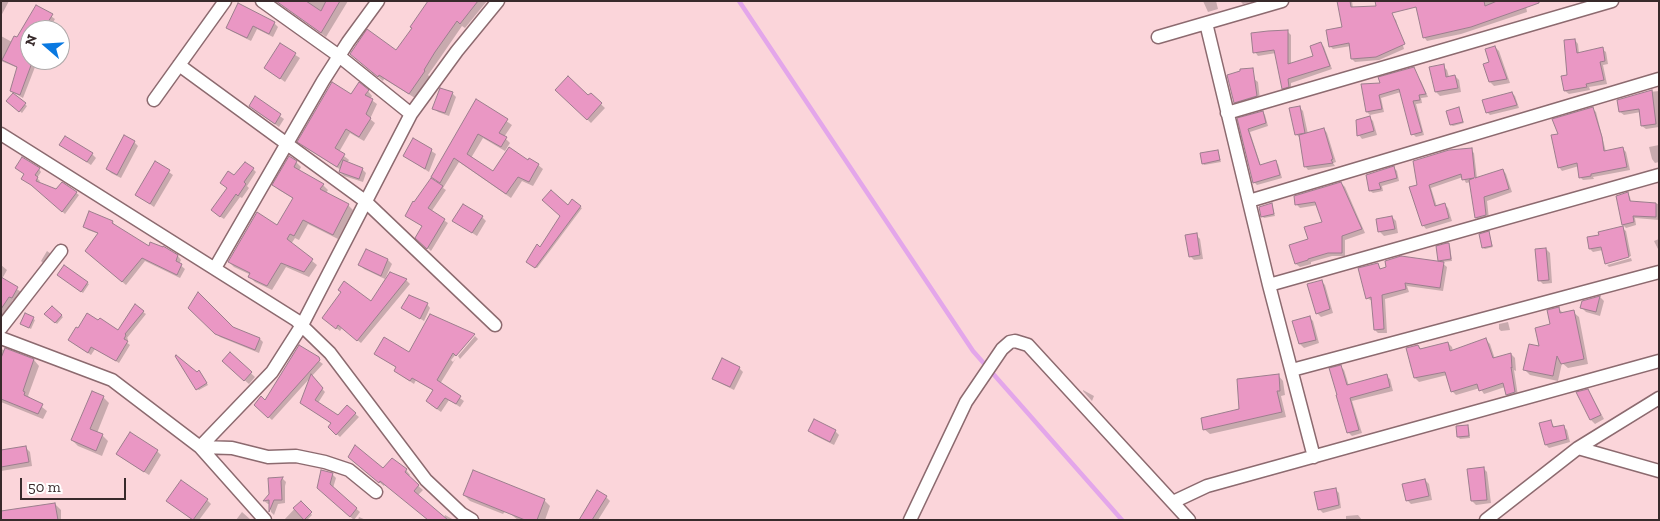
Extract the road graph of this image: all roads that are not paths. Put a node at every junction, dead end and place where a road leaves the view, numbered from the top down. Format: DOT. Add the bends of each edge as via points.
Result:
graph roads {
  1 [pos="225,1"];
  2 [pos="262,1"];
  3 [pos="378,1"];
  4 [pos="498,1"];
  5 [pos="1282,1"];
  6 [pos="1612,1"];
  7 [pos="1206,23"];
  8 [pos="1158,37"];
  9 [pos="339,56"];
  10 [pos="179,65"];
  11 [pos="1659,79"];
  12 [pos="154,100"];
  13 [pos="411,114"];
  14 [pos="1227,114"];
  15 [pos="1,134"];
  16 [pos="287,144"];
  17 [pos="1659,175"];
  18 [pos="366,201"];
  19 [pos="1249,201"];
  20 [pos="61,251"];
  21 [pos="214,268"];
  22 [pos="1659,272"];
  23 [pos="1269,286"];
  24 [pos="495,325"];
  25 [pos="302,326"];
  26 [pos="1,328"];
  27 [pos="1,338"];
  28 [pos="1659,361"];
  29 [pos="1292,370"];
  30 [pos="1659,398"];
  31 [pos="200,447"];
  32 [pos="1578,448"];
  33 [pos="1314,457"];
  34 [pos="1659,471"];
  35 [pos="376,492"];
  36 [pos="1173,502"];
  37 [pos="265,520"];
  38 [pos="472,520"];
  39 [pos="910,520"];
  40 [pos="1189,520"];
  41 [pos="1486,520"];
  1 -- 10 [label="street"];
  2 -- 9 [label="street"];
  3 -- 9 [label="street"];
  4 -- 13 [label="street"];
  5 -- 7 [label="street"];
  6 -- 14 [label="street"];
  7 -- 8 [label="street"];
  7 -- 14 [label="street"];
  9 -- 13 [label="street"];
  9 -- 16 [label="street"];
  10 -- 12 [label="street"];
  10 -- 16 [label="street"];
  11 -- 19 [label="street"];
  13 -- 18 [label="street"];
  14 -- 19 [label="street"];
  15 -- 21 [label="street"];
  16 -- 18 [label="street"];
  16 -- 21 [label="street"];
  17 -- 23 [label="street"];
  18 -- 24 [label="street"];
  18 -- 25 [label="street"];
  19 -- 23 [label="street"];
  20 -- 26 [label="street"];
  21 -- 25 [label="street"];
  22 -- 29 [label="street"];
  23 -- 29 [label="street"];
  25 -- 31 [label="street" via="272,372"];
  25 -- 38 [label="street" via="330,353 426,480"];
  27 -- 31 [label="street" via="112,380"];
  28 -- 33 [label="street"];
  29 -- 33 [label="street"];
  30 -- 32 [label="street"];
  31 -- 35 [label="street" via="232,448 268,457 296,456 325,462 349,470"];
  31 -- 37 [label="street"];
  32 -- 34 [label="street"];
  32 -- 41 [label="street"];
  33 -- 36 [label="street" via="1207,486"];
  36 -- 39 [label="street" via="1028,345 1010,342 966,402"];
  36 -- 40 [label="street"];
}
